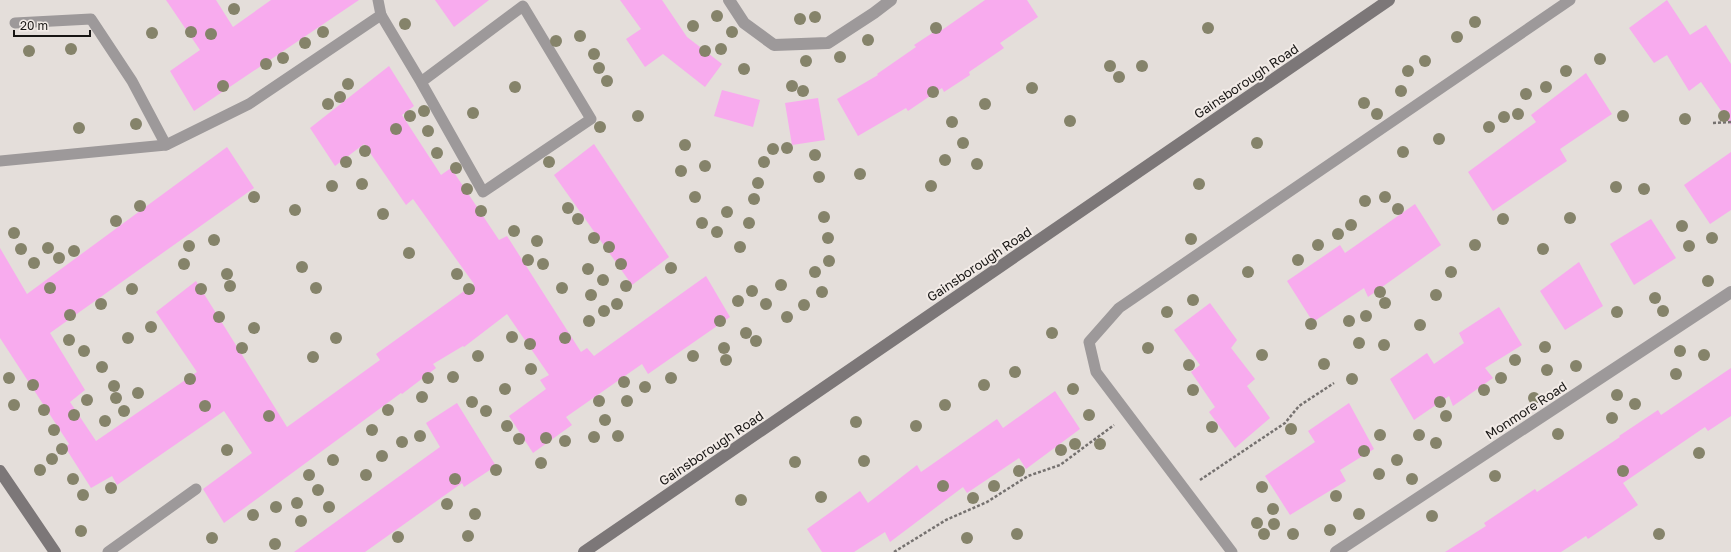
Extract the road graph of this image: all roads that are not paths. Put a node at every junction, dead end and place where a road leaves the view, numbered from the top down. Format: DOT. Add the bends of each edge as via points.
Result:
graph roads {
  1 [pos="378,0"];
  2 [pos="729,0"];
  3 [pos="891,0"];
  4 [pos="1389,0"];
  5 [pos="1570,0"];
  6 [pos="381,15"];
  7 [pos="15,24"];
  8 [pos="421,82"];
  9 [pos="166,146"];
  10 [pos="0,161"];
  11 [pos="1731,292"];
  12 [pos="0,471"];
  13 [pos="196,488"];
  14 [pos="55,552"];
  15 [pos="108,552"];
  16 [pos="584,552"];
  17 [pos="1232,552"];
  18 [pos="1336,552"];
  1 -- 6 [label="lane"];
  2 -- 3 [label="street" via="744,23 774,45 828,42"];
  4 -- 16 [label="main road, Gainsborough Road"];
  5 -- 17 [label="lane" via="1119,308 1089,342 1096,372"];
  6 -- 8 [label="lane"];
  6 -- 9 [label="lane" via="249,104"];
  7 -- 9 [label="lane" via="91,19 132,81"];
  8 -- 8 [label="lane" via="483,192 591,119 523,6"];
  9 -- 10 [label="lane"];
  11 -- 18 [label="street, Monmore Road"];
  12 -- 14 [label="main road"];
  13 -- 15 [label="lane"];
}
